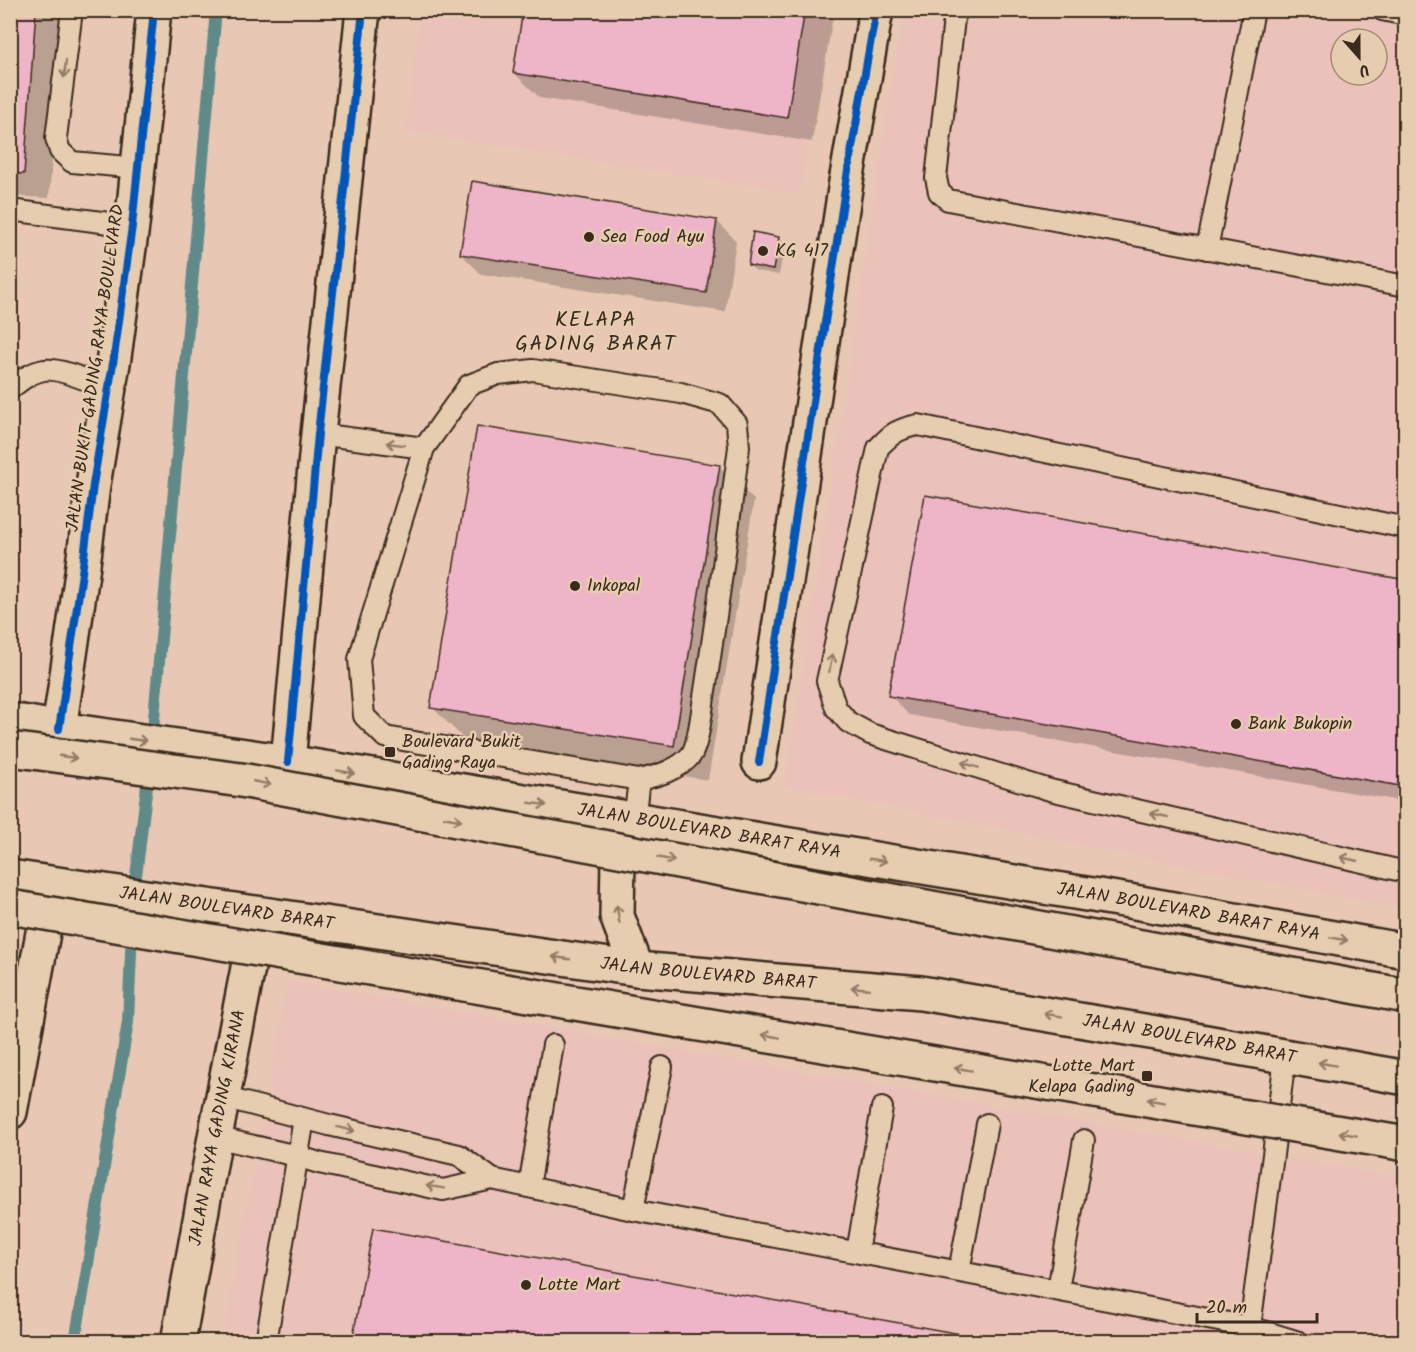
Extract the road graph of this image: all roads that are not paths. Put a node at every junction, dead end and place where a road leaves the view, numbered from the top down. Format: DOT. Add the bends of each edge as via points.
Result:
graph roads {
  1 [pos="72,10"];
  2 [pos="154,10"];
  3 [pos="363,10"];
  4 [pos="876,10"];
  5 [pos="955,10"];
  6 [pos="1254,10"];
  7 [pos="1382,10"];
  8 [pos="1406,15"];
  9 [pos="139,168"];
  10 [pos="10,210"];
  11 [pos="130,240"];
  12 [pos="1206,249"];
  13 [pos="1406,286"];
  14 [pos="10,389"];
  15 [pos="109,389"];
  16 [pos="318,434"];
  17 [pos="424,448"];
  18 [pos="1406,528"];
  19 [pos="10,720"];
  20 [pos="70,731"];
  21 [pos="10,749"];
  22 [pos="288,762"];
  23 [pos="759,762"];
  24 [pos="639,780"];
  25 [pos="634,820"];
  26 [pos="1406,872"];
  27 [pos="10,877"];
  28 [pos="52,883"];
  29 [pos="10,907"];
  30 [pos="10,913"];
  31 [pos="259,914"];
  32 [pos="47,918"];
  33 [pos="1406,951"];
  34 [pos="637,969"];
  35 [pos="1406,996"];
  36 [pos="553,1045"];
  37 [pos="1285,1057"];
  38 [pos="662,1067"];
  39 [pos="1406,1078"];
  40 [pos="223,1097"];
  41 [pos="882,1108"];
  42 [pos="10,1112"];
  43 [pos="304,1119"];
  44 [pos="987,1124"];
  45 [pos="215,1137"];
  46 [pos="1084,1140"];
  47 [pos="1406,1144"];
  48 [pos="297,1156"];
  49 [pos="492,1179"];
  50 [pos="529,1187"];
  51 [pos="633,1210"];
  52 [pos="857,1252"];
  53 [pos="959,1271"];
  54 [pos="1058,1290"];
  55 [pos="1249,1334"];
  56 [pos="178,1341"];
  57 [pos="266,1341"];
  58 [pos="1299,1341"];
  1 -- 9 [label="lane, one-way" via="56,138 60,151 72,162"];
  2 -- 9 [label="main road, JALAN BUKIT GADING RAYA BOULEVARD"];
  3 -- 16 [label="main road"];
  4 -- 23 [label="main road" via="846,182"];
  5 -- 12 [label="lane" via="936,178 939,192 948,200"];
  6 -- 12 [label="lane"];
  7 -- 8 [label="lane"];
  9 -- 11 [label="main road, JALAN BUKIT GADING RAYA BOULEVARD"];
  10 -- 11 [label="lane"];
  11 -- 15 [label="main road, JALAN BUKIT GADING RAYA BOULEVARD"];
  12 -- 13 [label="lane"];
  14 -- 15 [label="lane" via="45,370 68,373"];
  15 -- 20 [label="main road, JALAN BUKIT GADING RAYA BOULEVARD" via="82,573"];
  17 -- 16 [label="lane, one-way"];
  16 -- 22 [label="main road"];
  17 -- 24 [label="lane" via="359,659 364,716 385,737"];
  17 -- 24 [label="lane" via="469,386 498,374 533,370 681,393 720,404 737,424 739,447 712,647 693,753 681,765"];
  26 -- 18 [label="lane, one-way" via="1050,790 870,734 848,722 836,708 827,681 878,448 902,428 918,425"];
  19 -- 20 [label="main road, JALAN BOULEVARD BARAT RAYA"];
  20 -- 22 [label="main road, JALAN BOULEVARD BARAT RAYA, one-way"];
  21 -- 35 [label="main road, one-way, bridge" via="241,780"];
  22 -- 25 [label="main road, JALAN BOULEVARD BARAT RAYA, one-way"];
  24 -- 25 [label="lane"];
  25 -- 33 [label="main road, JALAN BOULEVARD BARAT RAYA, one-way"];
  34 -- 25 [label="main road, one-way" via="616,916 618,859"];
  27 -- 28 [label="main road, JALAN BOULEVARD BARAT"];
  28 -- 31 [label="main road, JALAN BOULEVARD BARAT"];
  28 -- 32 [label="main road"];
  47 -- 29 [label="main road, one-way, bridge"];
  30 -- 32 [label="lane"];
  34 -- 31 [label="main road, JALAN BOULEVARD BARAT, one-way"];
  31 -- 40 [label="main road, JALAN RAYA GADING KIRANA"];
  32 -- 42 [label="main road"];
  37 -- 34 [label="main road, JALAN BOULEVARD BARAT, one-way" via="921,993"];
  36 -- 50 [label="lane"];
  39 -- 37 [label="main road, JALAN BOULEVARD BARAT, one-way"];
  37 -- 55 [label="lane"];
  38 -- 51 [label="lane"];
  40 -- 43 [label="lane"];
  40 -- 45 [label="main road, JALAN RAYA GADING KIRANA"];
  41 -- 52 [label="lane"];
  43 -- 48 [label="lane"];
  43 -- 49 [label="lane, one-way" via="459,1155"];
  44 -- 53 [label="lane"];
  45 -- 48 [label="lane"];
  45 -- 56 [label="main road, JALAN RAYA GADING KIRANA"];
  46 -- 54 [label="lane"];
  49 -- 48 [label="lane, one-way" via="443,1190"];
  48 -- 57 [label="lane"];
  49 -- 50 [label="lane"];
  50 -- 51 [label="lane"];
  51 -- 52 [label="lane"];
  52 -- 53 [label="lane"];
  53 -- 54 [label="lane"];
  54 -- 55 [label="lane"];
  55 -- 58 [label="lane"];
}
